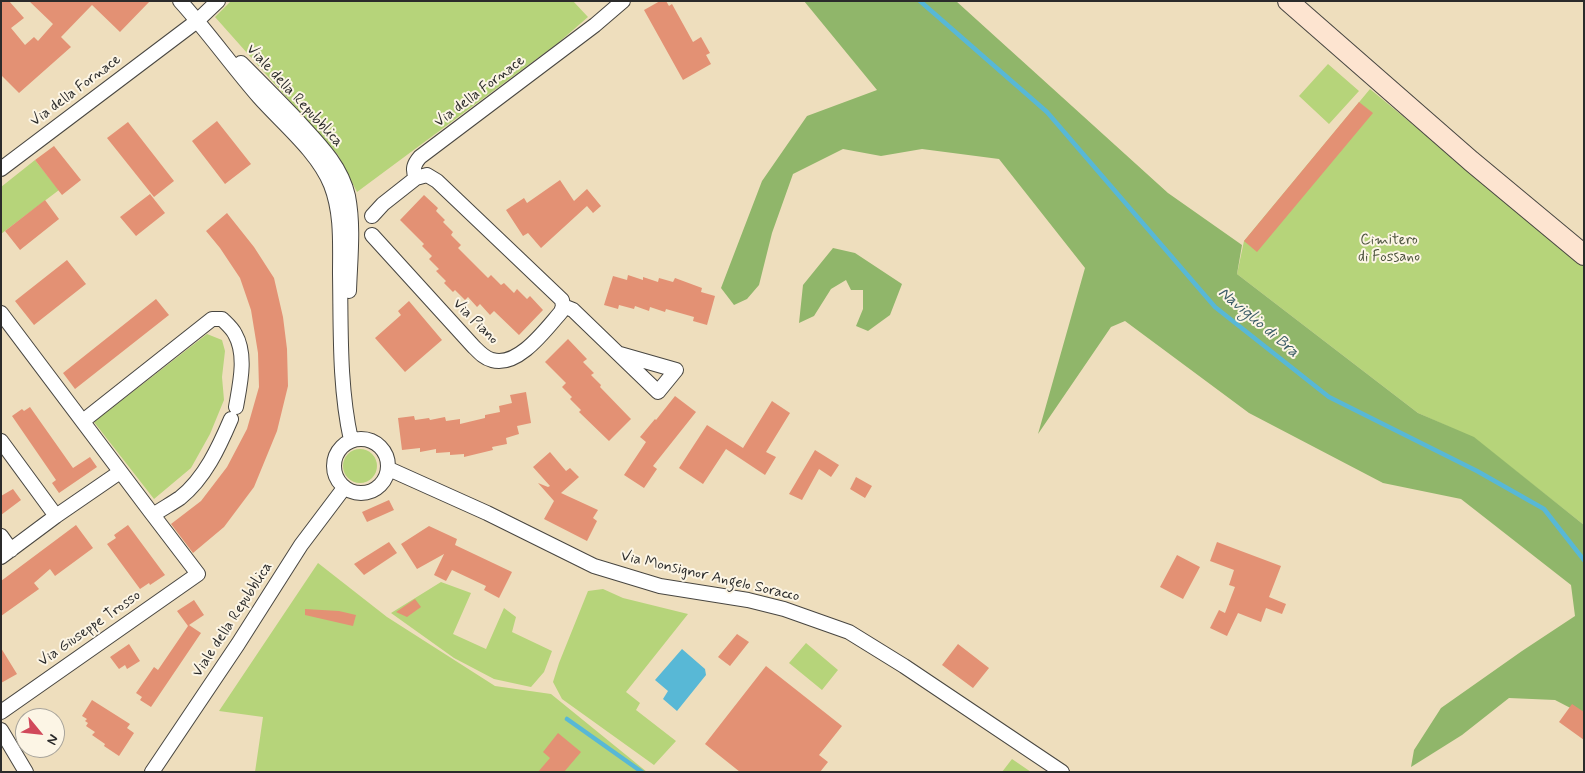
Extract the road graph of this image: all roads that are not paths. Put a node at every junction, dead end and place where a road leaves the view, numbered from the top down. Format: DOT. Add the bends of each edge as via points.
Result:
graph roads {
  1 [pos="180,1"];
  2 [pos="218,1"];
  3 [pos="623,1"];
  4 [pos="1288,1"];
  5 [pos="197,21"];
  6 [pos="1,169"];
  7 [pos="416,178"];
  8 [pos="372,216"];
  9 [pos="345,219"];
  10 [pos="372,235"];
  11 [pos="352,237"];
  12 [pos="1584,255"];
  13 [pos="564,306"];
  14 [pos="1,313"];
  15 [pos="620,354"];
  16 [pos="342,385"];
  17 [pos="83,420"];
  18 [pos="351,440"];
  19 [pos="1,441"];
  20 [pos="389,469"];
  21 [pos="120,472"];
  22 [pos="344,488"];
  23 [pos="154,515"];
  24 [pos="56,516"];
  25 [pos="1,536"];
  26 [pos="6,554"];
  27 [pos="1,712"];
  28 [pos="1,730"];
  29 [pos="26,772"];
  30 [pos="152,772"];
  31 [pos="1062,772"];
  1 -- 5 [label="street, Viale della Repubblica"];
  2 -- 5 [label="street, Via della Fornace"];
  3 -- 7 [label="street, Via della Fornace" via="420,157 413,172"];
  4 -- 12 [label="main road"];
  5 -- 6 [label="street, Via della Fornace"];
  5 -- 9 [label="street, Viale della Repubblica" via="307,149 324,172"];
  7 -- 8 [label="street"];
  7 -- 13 [label="street" via="427,175 433,178 562,300"];
  8 -- 9 [label="street"];
  8 -- 10 [label="street" via="379,222 377,232"];
  9 -- 11 [label="street"];
  9 -- 16 [label="street, Viale della Repubblica"];
  10 -- 11 [label="street"];
  10 -- 13 [label="street, Via Piano" via="473,346 493,360 504,361 522,352"];
  11 -- 16 [label="street, Viale della Repubblica"];
  13 -- 15 [label="street"];
  14 -- 17 [label="street"];
  16 -- 18 [label="street, Viale della Repubblica"];
  17 -- 21 [label="street"];
  17 -- 23 [label="street" via="212,319 222,319 234,333 240,347 241,379 233,413 216,451 194,484"];
  18 -- 20 [label="street" via="373,441 385,452"];
  18 -- 22 [label="street" via="341,446 335,456 337,479"];
  19 -- 24 [label="street"];
  20 -- 22 [label="street" via="385,480 366,493"];
  20 -- 31 [label="street, Via Monsignor Angelo Soracco" via="594,566 660,586 784,609 849,632"];
  21 -- 23 [label="street"];
  21 -- 24 [label="street"];
  22 -- 30 [label="street, Viale della Repubblica" via="301,545"];
  23 -- 27 [label="street, Via Giuseppe Trosso" via="198,574"];
  24 -- 26 [label="street"];
  25 -- 26 [label="street"];
  28 -- 29 [label="street"];
}
